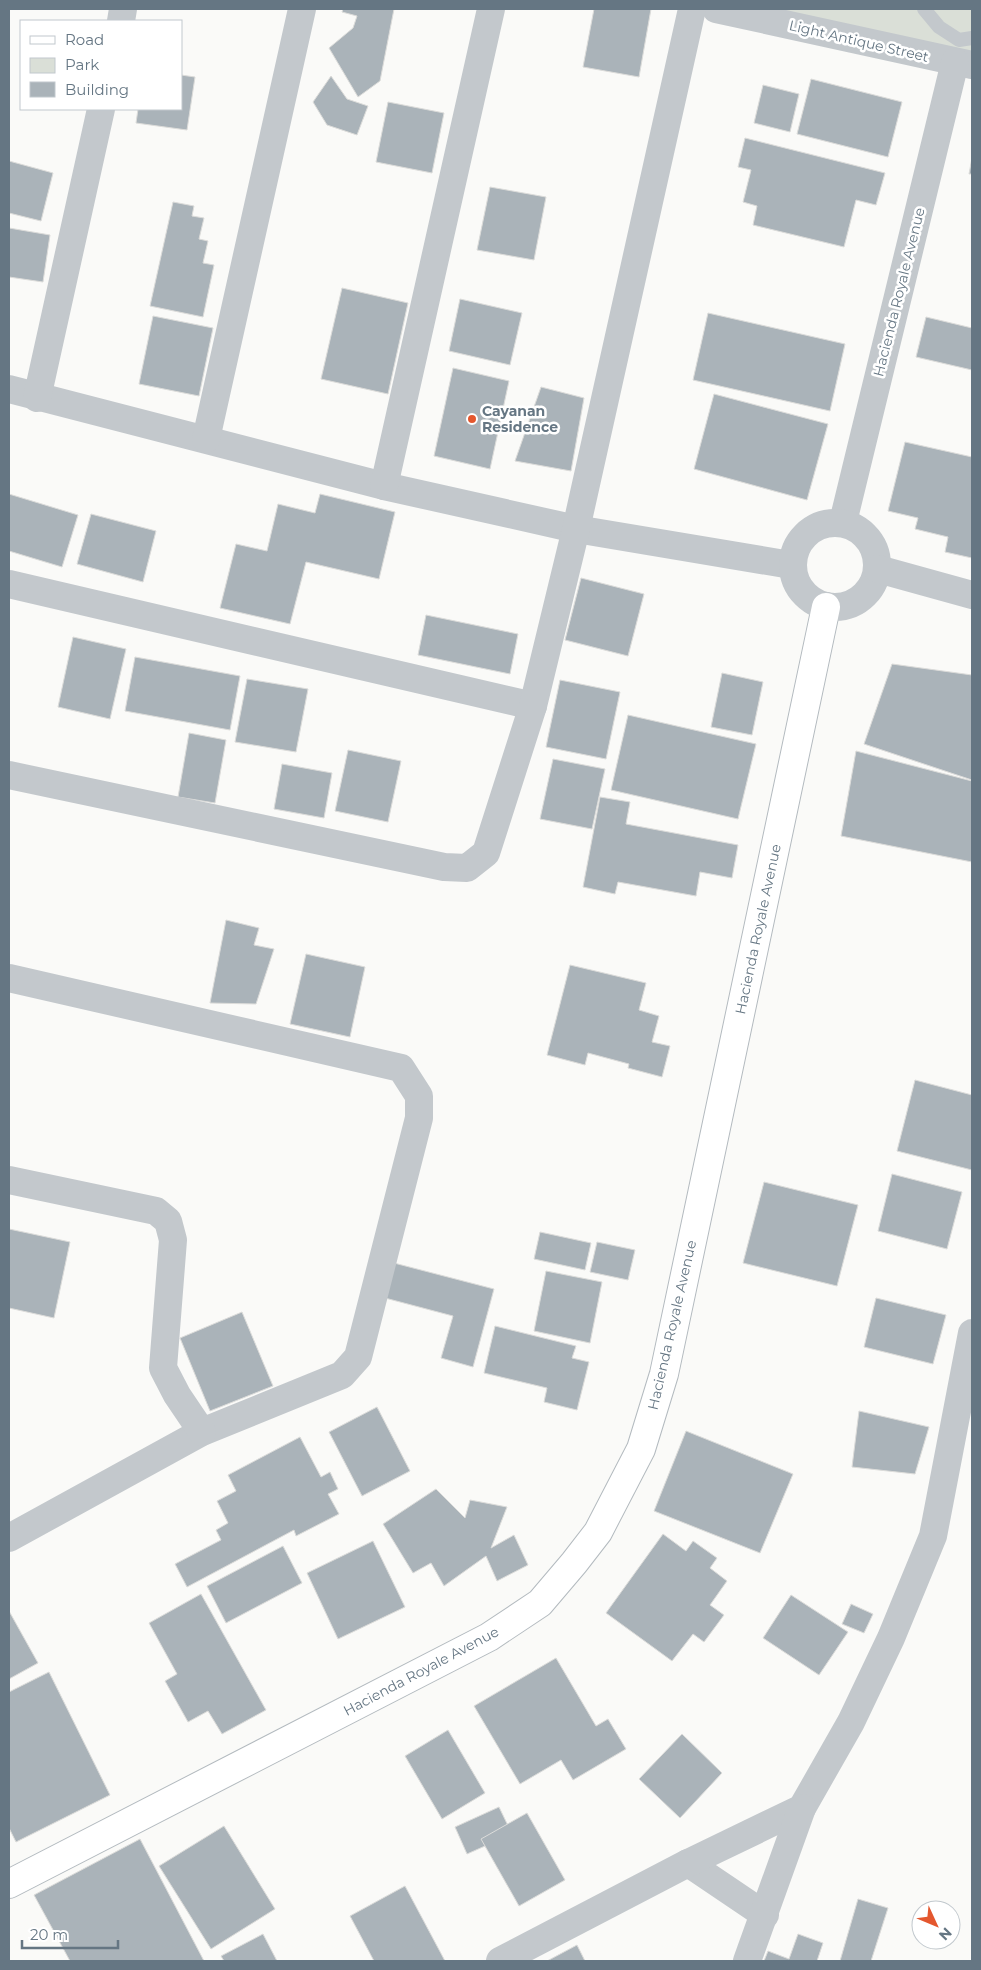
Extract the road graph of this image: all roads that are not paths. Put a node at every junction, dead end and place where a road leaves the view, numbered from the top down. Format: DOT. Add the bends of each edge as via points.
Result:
graph roads {
  1 [pos="302,9"];
  2 [pos="491,9"];
  3 [pos="692,9"];
  4 [pos="716,9"];
  5 [pos="924,9"];
  6 [pos="965,51"];
  7 [pos="101,110"];
  8 [pos="9,389"];
  9 [pos="37,398"];
  10 [pos="206,439"];
  11 [pos="384,486"];
  12 [pos="843,522"];
  13 [pos="576,529"];
  14 [pos="791,565"];
  15 [pos="878,569"];
  16 [pos="9,584"];
  17 [pos="972,595"];
  18 [pos="826,607"];
  19 [pos="533,706"];
  20 [pos="9,775"];
  21 [pos="9,978"];
  22 [pos="9,1180"];
  23 [pos="972,1334"];
  24 [pos="202,1432"];
  25 [pos="9,1538"];
  26 [pos="802,1808"];
  27 [pos="688,1863"];
  28 [pos="9,1884"];
  29 [pos="765,1915"];
  30 [pos="500,1961"];
  31 [pos="747,1961"];
  1 -- 10 [label="street"];
  2 -- 11 [label="street"];
  3 -- 13 [label="street"];
  4 -- 6 [label="street, Light Antique Street"];
  5 -- 6 [label="lane"];
  6 -- 12 [label="street, Hacienda Royale Avenue"];
  7 -- 9 [label="street"];
  8 -- 9 [label="street"];
  9 -- 10 [label="street"];
  10 -- 11 [label="street"];
  11 -- 13 [label="street"];
  12 -- 14 [label="street" via="824,523 807,532 796,546"];
  12 -- 15 [label="street" via="862,532 875,548"];
  13 -- 14 [label="street"];
  13 -- 19 [label="street"];
  14 -- 18 [label="street" via="796,584 808,599"];
  15 -- 17 [label="street"];
  15 -- 18 [label="street" via="872,586 860,599 844,607"];
  16 -- 19 [label="street"];
  18 -- 28 [label="street, Hacienda Royale Avenue" via="664,1374 641,1449 598,1532 540,1603 489,1637"];
  19 -- 20 [label="street" via="486,854 467,868 444,867"];
  21 -- 24 [label="street" via="401,1068 419,1096 419,1118 358,1357 342,1375"];
  22 -- 24 [label="street" via="156,1211 168,1221 172,1240 163,1368"];
  23 -- 26 [label="street" via="932,1536 887,1647 851,1722"];
  24 -- 25 [label="street"];
  26 -- 27 [label="street"];
  26 -- 29 [label="street"];
  27 -- 29 [label="street"];
  27 -- 30 [label="street"];
  29 -- 31 [label="street"];
}
